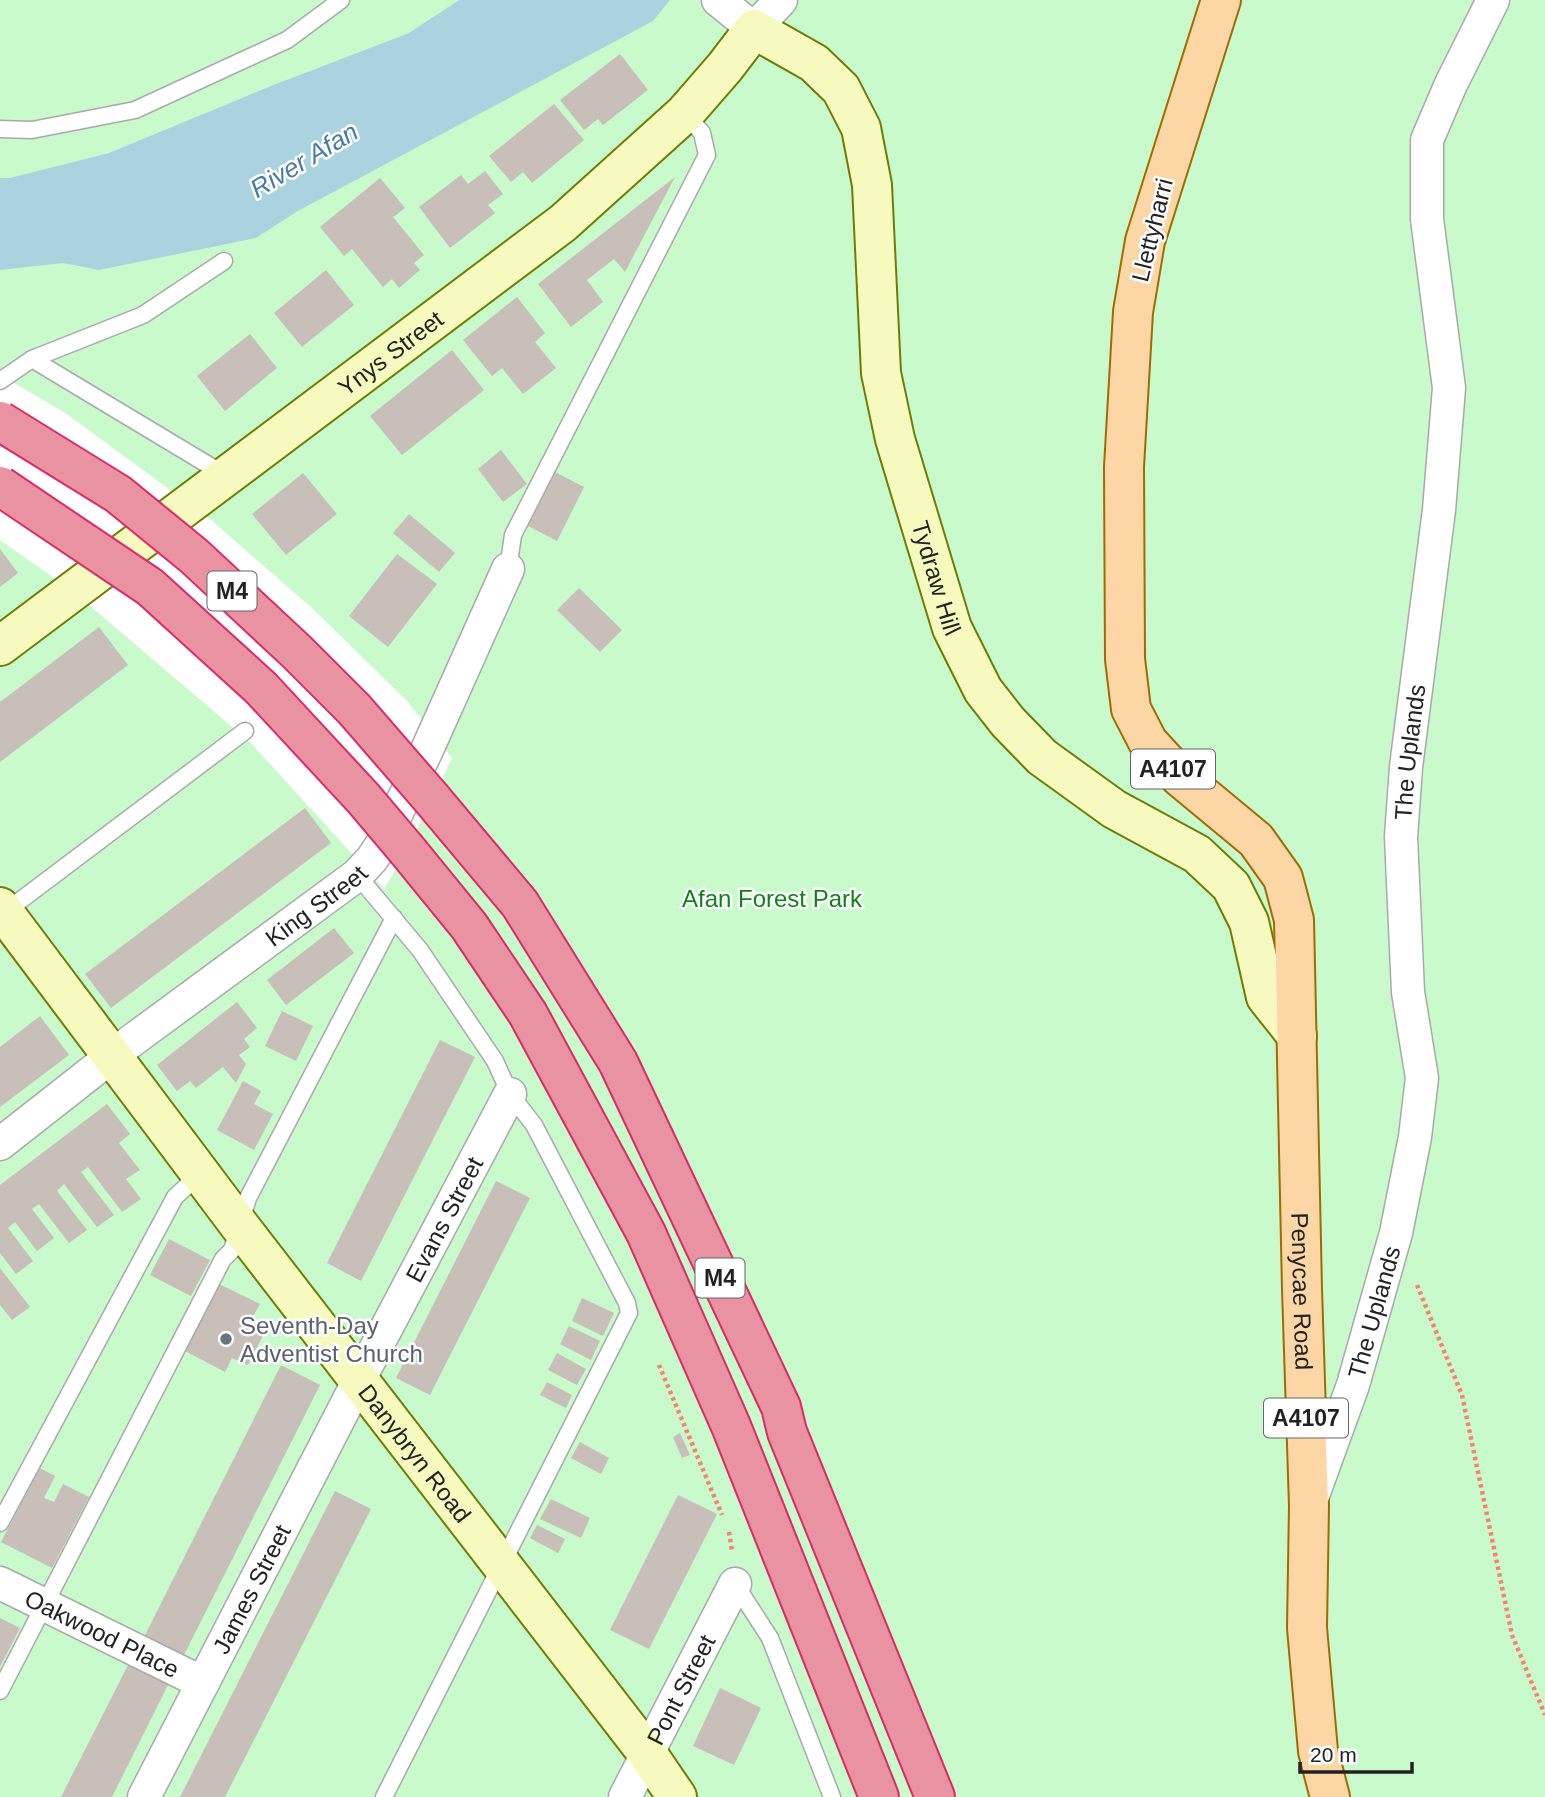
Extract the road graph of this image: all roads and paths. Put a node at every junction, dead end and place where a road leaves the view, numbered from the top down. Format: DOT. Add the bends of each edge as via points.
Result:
graph roads {
  1 [pos="341,0"];
  2 [pos="718,0"];
  3 [pos="782,0"];
  4 [pos="1221,0"];
  5 [pos="1493,0"];
  6 [pos="754,29"];
  7 [pos="685,113"];
  8 [pos="0,129"];
  9 [pos="224,261"];
  10 [pos="32,359"];
  11 [pos="0,381"];
  12 [pos="0,421"];
  13 [pos="225,475"];
  14 [pos="0,486"];
  15 [pos="508,569"];
  16 [pos="0,646"];
  17 [pos="245,731"];
  18 [pos="357,875"];
  19 [pos="1,912"];
  20 [pos="394,918"];
  21 [pos="1297,1036"];
  22 [pos="113,1055"];
  23 [pos="510,1094"];
  24 [pos="0,1144"];
  25 [pos="201,1173"];
  26 [pos="239,1225"];
  27 [pos="1396,1233"];
  28 [pos="657,1362"];
  29 [pos="359,1380"];
  30 [pos="1309,1506"];
  31 [pos="0,1523"];
  32 [pos="503,1564"];
  33 [pos="0,1583"];
  34 [pos="735,1584"];
  35 [pos="44,1605"];
  36 [pos="203,1683"];
  37 [pos="0,1691"];
  38 [pos="1545,1715"];
  39 [pos="647,1753"];
  40 [pos="144,1797"];
  41 [pos="384,1797"];
  42 [pos="625,1797"];
  43 [pos="677,1797"];
  44 [pos="832,1797"];
  45 [pos="879,1797"];
  46 [pos="935,1797"];
  47 [pos="1329,1797"];
  1 -- 8 [label="lane" via="287,40 135,110 32,130"];
  2 -- 6 [label="street"];
  3 -- 6 [label="street"];
  4 -- 21 [label="main road, Llettyharri / A4107" via="1145,241 1133,312 1124,467 1125,659 1131,709 1148,742 1180,777 1256,840 1283,878 1294,920"];
  5 -- 27 [label="street, The Uplands" via="1427,140 1427,219 1449,388 1402,825 1408,992 1422,1078"];
  6 -- 7 [label="street, Ynys Street"];
  6 -- 21 [label="street, Tydraw Hill" via="814,63 841,89 861,128 872,185 881,373 895,439 952,628 983,690 1042,757 1114,809 1197,854 1231,886 1250,922 1266,997"];
  7 -- 13 [label="street, Ynys Street" via="563,223"];
  7 -- 15 [label="lane" via="702,134 706,155 513,535"];
  9 -- 10 [label="lane" via="144,314"];
  10 -- 11 [label="lane"];
  10 -- 13 [label="lane"];
  12 -- 46 [label="highway, M4, bridge" via="118,494 194,556 354,709 520,904 618,1062 781,1407 787,1432"];
  13 -- 16 [label="street, Ynys Street"];
  14 -- 45 [label="highway, M4, bridge" via="150,587 261,688 363,797 469,926 528,1014 646,1233 731,1426"];
  15 -- 18 [label="street, King Street" via="382,844"];
  17 -- 19 [label="lane"];
  18 -- 20 [label="lane"];
  18 -- 22 [label="street, King Street"];
  19 -- 22 [label="street, Danybryn Road"];
  20 -- 23 [label="lane" via="495,1061"];
  20 -- 26 [label="lane" via="248,1198"];
  21 -- 30 [label="main road, Penycae Road / A4107"];
  22 -- 24 [label="street, King Street"];
  22 -- 25 [label="street, Danybryn Road"];
  23 -- 29 [label="street, Evans Street"];
  23 -- 32 [label="lane" via="534,1125 629,1313"];
  25 -- 26 [label="street, Danybryn Road"];
  25 -- 31 [label="lane" via="175,1197"];
  26 -- 29 [label="street, Danybryn Road"];
  26 -- 35 [label="lane" via="232,1250 223,1259"];
  27 -- 30 [label="street, The Uplands" via="1353,1385"];
  27 -- 38 [label="path" via="1462,1395 1512,1634"];
  28 -- 34 [label="path" via="730,1534"];
  29 -- 32 [label="street, Danybryn Road"];
  29 -- 36 [label="street, James Street"];
  30 -- 47 [label="main road, Penycae Road / A4107" via="1307,1628 1318,1751"];
  32 -- 39 [label="street, Danybryn Road"];
  32 -- 41 [label="lane"];
  33 -- 35 [label="street, Oakwood Place"];
  34 -- 39 [label="street, Pont Street"];
  34 -- 44 [label="lane" via="770,1638"];
  35 -- 36 [label="street, Oakwood Place"];
  35 -- 37 [label="lane"];
  36 -- 40 [label="street, James Street"];
  39 -- 42 [label="street, Pont Street"];
  39 -- 43 [label="street, Danybryn Road"];
}
